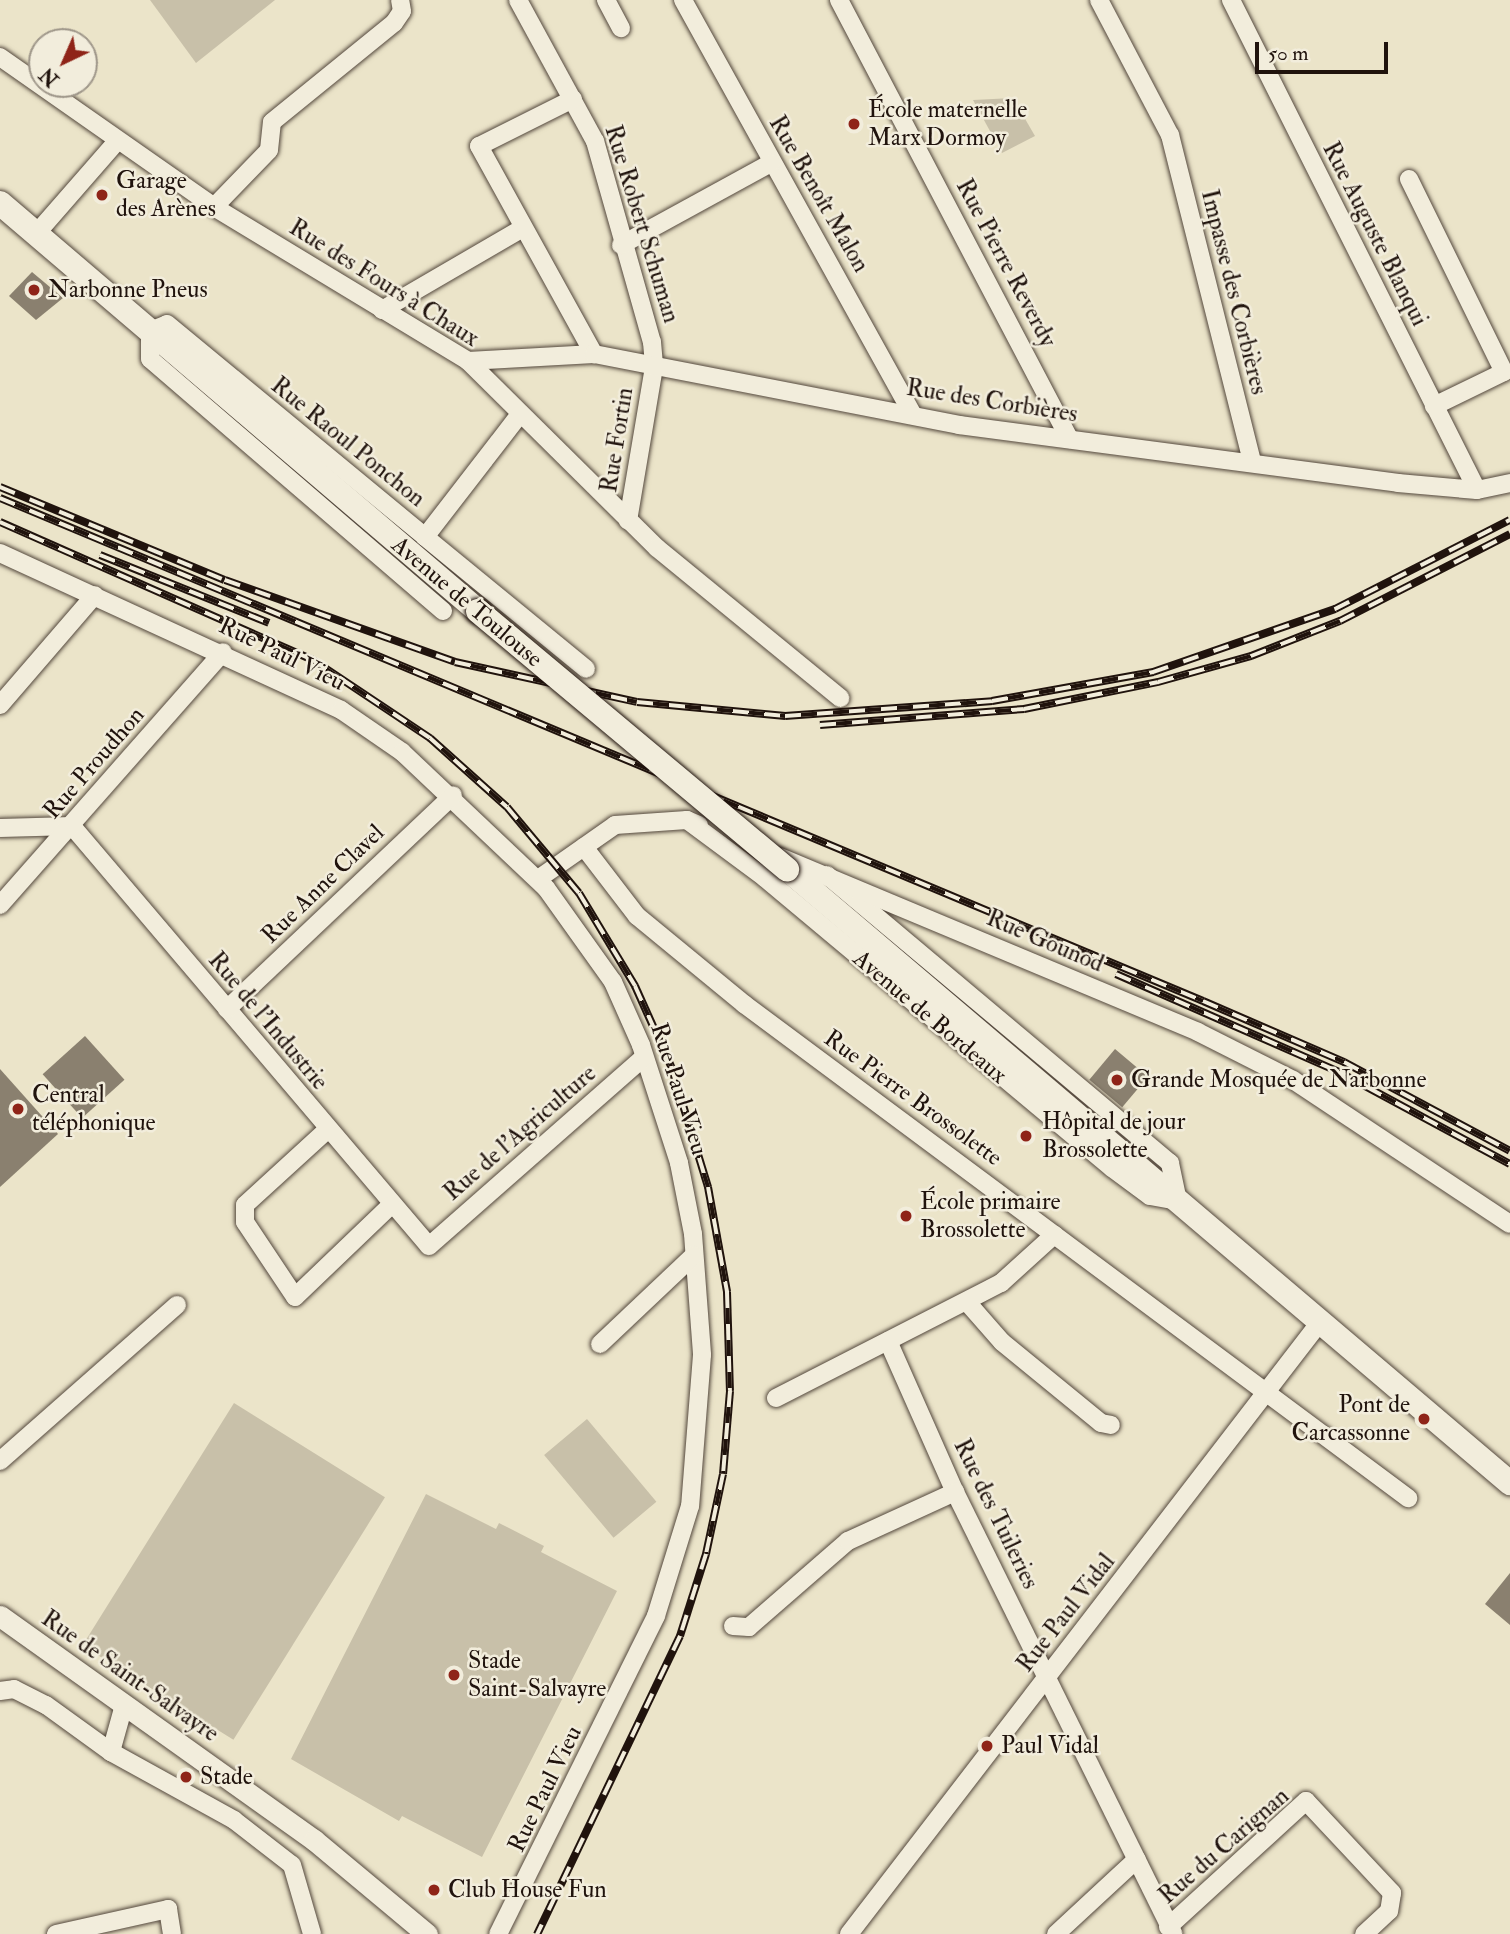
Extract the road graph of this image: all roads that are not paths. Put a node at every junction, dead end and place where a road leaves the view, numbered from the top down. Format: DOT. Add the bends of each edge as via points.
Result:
graph roads {
  1 [pos="400,0"];
  2 [pos="518,0"];
  3 [pos="606,0"];
  4 [pos="683,0"];
  5 [pos="839,0"];
  6 [pos="1099,0"];
  7 [pos="1231,0"];
  8 [pos="621,28"];
  9 [pos="0,57"];
  10 [pos="573,99"];
  11 [pos="117,141"];
  12 [pos="771,163"];
  13 [pos="1409,179"];
  14 [pos="0,204"];
  15 [pos="214,207"];
  16 [pos="521,229"];
  17 [pos="36,234"];
  18 [pos="621,245"];
  19 [pos="382,310"];
  20 [pos="150,331"];
  21 [pos="594,354"];
  22 [pos="468,361"];
  23 [pos="654,367"];
  24 [pos="1434,406"];
  25 [pos="912,413"];
  26 [pos="520,414"];
  27 [pos="1069,439"];
  28 [pos="1252,462"];
  29 [pos="1510,483"];
  30 [pos="1477,490"];
  31 [pos="628,521"];
  32 [pos="425,537"];
  33 [pos="0,553"];
  34 [pos="95,595"];
  35 [pos="443,611"];
  36 [pos="223,652"];
  37 [pos="586,669"];
  38 [pos="840,698"];
  39 [pos="0,705"];
  40 [pos="453,795"];
  41 [pos="687,820"];
  42 [pos="72,826"];
  43 [pos="0,828"];
  44 [pos="584,847"];
  45 [pos="787,869"];
  46 [pos="827,875"];
  47 [pos="538,879"];
  48 [pos="0,905"];
  49 [pos="227,1009"];
  50 [pos="644,1057"];
  51 [pos="327,1130"];
  52 [pos="1178,1201"];
  53 [pos="390,1206"];
  54 [pos="1510,1224"];
  55 [pos="1054,1235"];
  56 [pos="429,1246"];
  57 [pos="694,1255"];
  58 [pos="967,1302"];
  59 [pos="177,1304"];
  60 [pos="1320,1322"];
  61 [pos="888,1340"];
  62 [pos="600,1343"];
  63 [pos="1267,1394"];
  64 [pos="776,1398"];
  65 [pos="1111,1425"];
  66 [pos="0,1461"];
  67 [pos="1510,1483"];
  68 [pos="956,1492"];
  69 [pos="1408,1498"];
  70 [pos="0,1616"];
  71 [pos="733,1626"];
  72 [pos="1049,1674"];
  73 [pos="0,1691"];
  74 [pos="124,1705"];
  75 [pos="110,1752"];
  76 [pos="1137,1859"];
  77 [pos="1170,1930"];
  78 [pos="56,1934"];
  79 [pos="172,1934"];
  80 [pos="312,1934"];
  81 [pos="427,1934"];
  82 [pos="498,1934"];
  83 [pos="849,1934"];
  84 [pos="1056,1934"];
  85 [pos="1364,1934"];
  1 -- 15 [label="street" via="402,11 394,23 272,122 269,150"];
  2 -- 10 [label="street, Rue Robert Schuman"];
  3 -- 8 [label="street"];
  4 -- 12 [label="street, Rue Benoît Malon"];
  5 -- 27 [label="street, Rue Pierre Reverdy"];
  6 -- 28 [label="street, Impasse des Corbières" via="1170,135"];
  7 -- 24 [label="street, Rue Auguste Blanqui"];
  9 -- 11 [label="street, Rue des Fours à Chaux"];
  10 -- 16 [label="street" via="479,146"];
  10 -- 18 [label="street, Rue Robert Schuman" via="595,141"];
  11 -- 15 [label="street, Rue des Fours à Chaux"];
  11 -- 17 [label="street"];
  12 -- 18 [label="street"];
  12 -- 25 [label="street, Rue Benoît Malon" via="807,217"];
  13 -- 24 [label="street" via="1504,372"];
  14 -- 17 [label="main road, Avenue de Toulouse"];
  15 -- 19 [label="street, Rue des Fours à Chaux"];
  16 -- 19 [label="street"];
  16 -- 21 [label="street"];
  17 -- 20 [label="main road, Avenue de Toulouse"];
  18 -- 23 [label="street, Rue Robert Schuman" via="652,342"];
  19 -- 22 [label="street, Rue des Fours à Chaux"];
  20 -- 32 [label="street, Rue Raoul Ponchon" via="167,324"];
  20 -- 35 [label="street, Avenue de Toulouse" via="150,359"];
  20 -- 45 [label="main road, Avenue de Toulouse, bridge"];
  21 -- 22 [label="street, Rue des Corbières"];
  21 -- 23 [label="street, Rue des Corbières"];
  22 -- 26 [label="street, Rue des Fours à Chaux"];
  23 -- 25 [label="street, Rue des Corbières"];
  23 -- 31 [label="street, Rue Fortin"];
  24 -- 30 [label="street, Rue Auguste Blanqui"];
  25 -- 27 [label="street, Rue des Corbières" via="959,425"];
  26 -- 31 [label="street, Rue des Fours à Chaux"];
  26 -- 32 [label="street, Rue Raoul Ponchon"];
  27 -- 28 [label="street, Rue des Corbières"];
  28 -- 30 [label="street, Rue des Corbières"];
  29 -- 30 [label="street, Rue des Corbières"];
  31 -- 38 [label="street, Rue des Fours à Chaux"];
  32 -- 37 [label="street, Avenue de Toulouse"];
  33 -- 34 [label="street, Rue Paul Vieu"];
  34 -- 36 [label="street, Rue Paul Vieu"];
  34 -- 39 [label="street"];
  36 -- 40 [label="street, Rue Paul Vieu" via="341,710"];
  36 -- 42 [label="street, Rue Proudhon"];
  40 -- 47 [label="street, Rue Paul Vieu"];
  40 -- 49 [label="street, Rue Anne Clavel"];
  41 -- 44 [label="street, Rue Gounod" via="615,825"];
  41 -- 46 [label="street, Rue Gounod"];
  41 -- 52 [label="street, Avenue de Bordeaux" via="765,878 1111,1168 1150,1196"];
  42 -- 43 [label="street"];
  42 -- 48 [label="street, Rue Proudhon"];
  42 -- 49 [label="street, Rue de l'Industrie"];
  44 -- 47 [label="street, Rue Gounod"];
  44 -- 55 [label="street, Rue Pierre Brossolette" via="637,916 744,1004"];
  45 -- 52 [label="main road, Avenue de Bordeaux"];
  46 -- 52 [label="street, Avenue de Bordeaux" via="1170,1163"];
  46 -- 54 [label="street, Rue Gounod" via="1198,1032 1269,1068"];
  47 -- 50 [label="street, Rue Paul Vieu" via="612,982"];
  49 -- 51 [label="street, Rue de l'Industrie"];
  50 -- 56 [label="street, Rue de l'Agriculture"];
  50 -- 57 [label="street, Rue Paul Vieu" via="679,1163"];
  51 -- 53 [label="street, Rue de l'Industrie"];
  51 -- 53 [label="street" via="245,1205 245,1222 295,1297"];
  52 -- 60 [label="main road, Avenue de Bordeaux"];
  53 -- 56 [label="street, Rue de l'Industrie"];
  55 -- 58 [label="street" via="1014,1273"];
  55 -- 63 [label="street, Rue Pierre Brossolette"];
  57 -- 62 [label="street"];
  57 -- 82 [label="street, Rue Paul Vieu" via="702,1355 690,1506 656,1616"];
  58 -- 61 [label="street"];
  58 -- 65 [label="street" via="1002,1342 1101,1423"];
  59 -- 66 [label="street"];
  60 -- 63 [label="street, Rue Paul Vidal"];
  60 -- 67 [label="main road, Avenue de Bordeaux"];
  61 -- 64 [label="street"];
  61 -- 68 [label="street, Rue des Tuileries"];
  63 -- 69 [label="street, Rue Pierre Brossolette"];
  63 -- 72 [label="street, Rue Paul Vidal"];
  68 -- 71 [label="street" via="848,1542 749,1627"];
  68 -- 72 [label="street, Rue des Tuileries"];
  70 -- 74 [label="street, Rue de Saint-Salvayre"];
  72 -- 76 [label="street, Rue des Tuileries"];
  72 -- 83 [label="street, Rue Paul Vidal"];
  73 -- 75 [label="street" via="14,1689 46,1705"];
  74 -- 75 [label="street"];
  74 -- 81 [label="street, Rue de Saint-Salvayre" via="314,1840"];
  75 -- 80 [label="street" via="234,1820 292,1865"];
  76 -- 77 [label="street, Rue des Tuileries"];
  76 -- 84 [label="street"];
  77 -- 85 [label="street, Rue du Carignan" via="1306,1801 1392,1893 1389,1911"];
  78 -- 79 [label="street" via="168,1909"];
}
